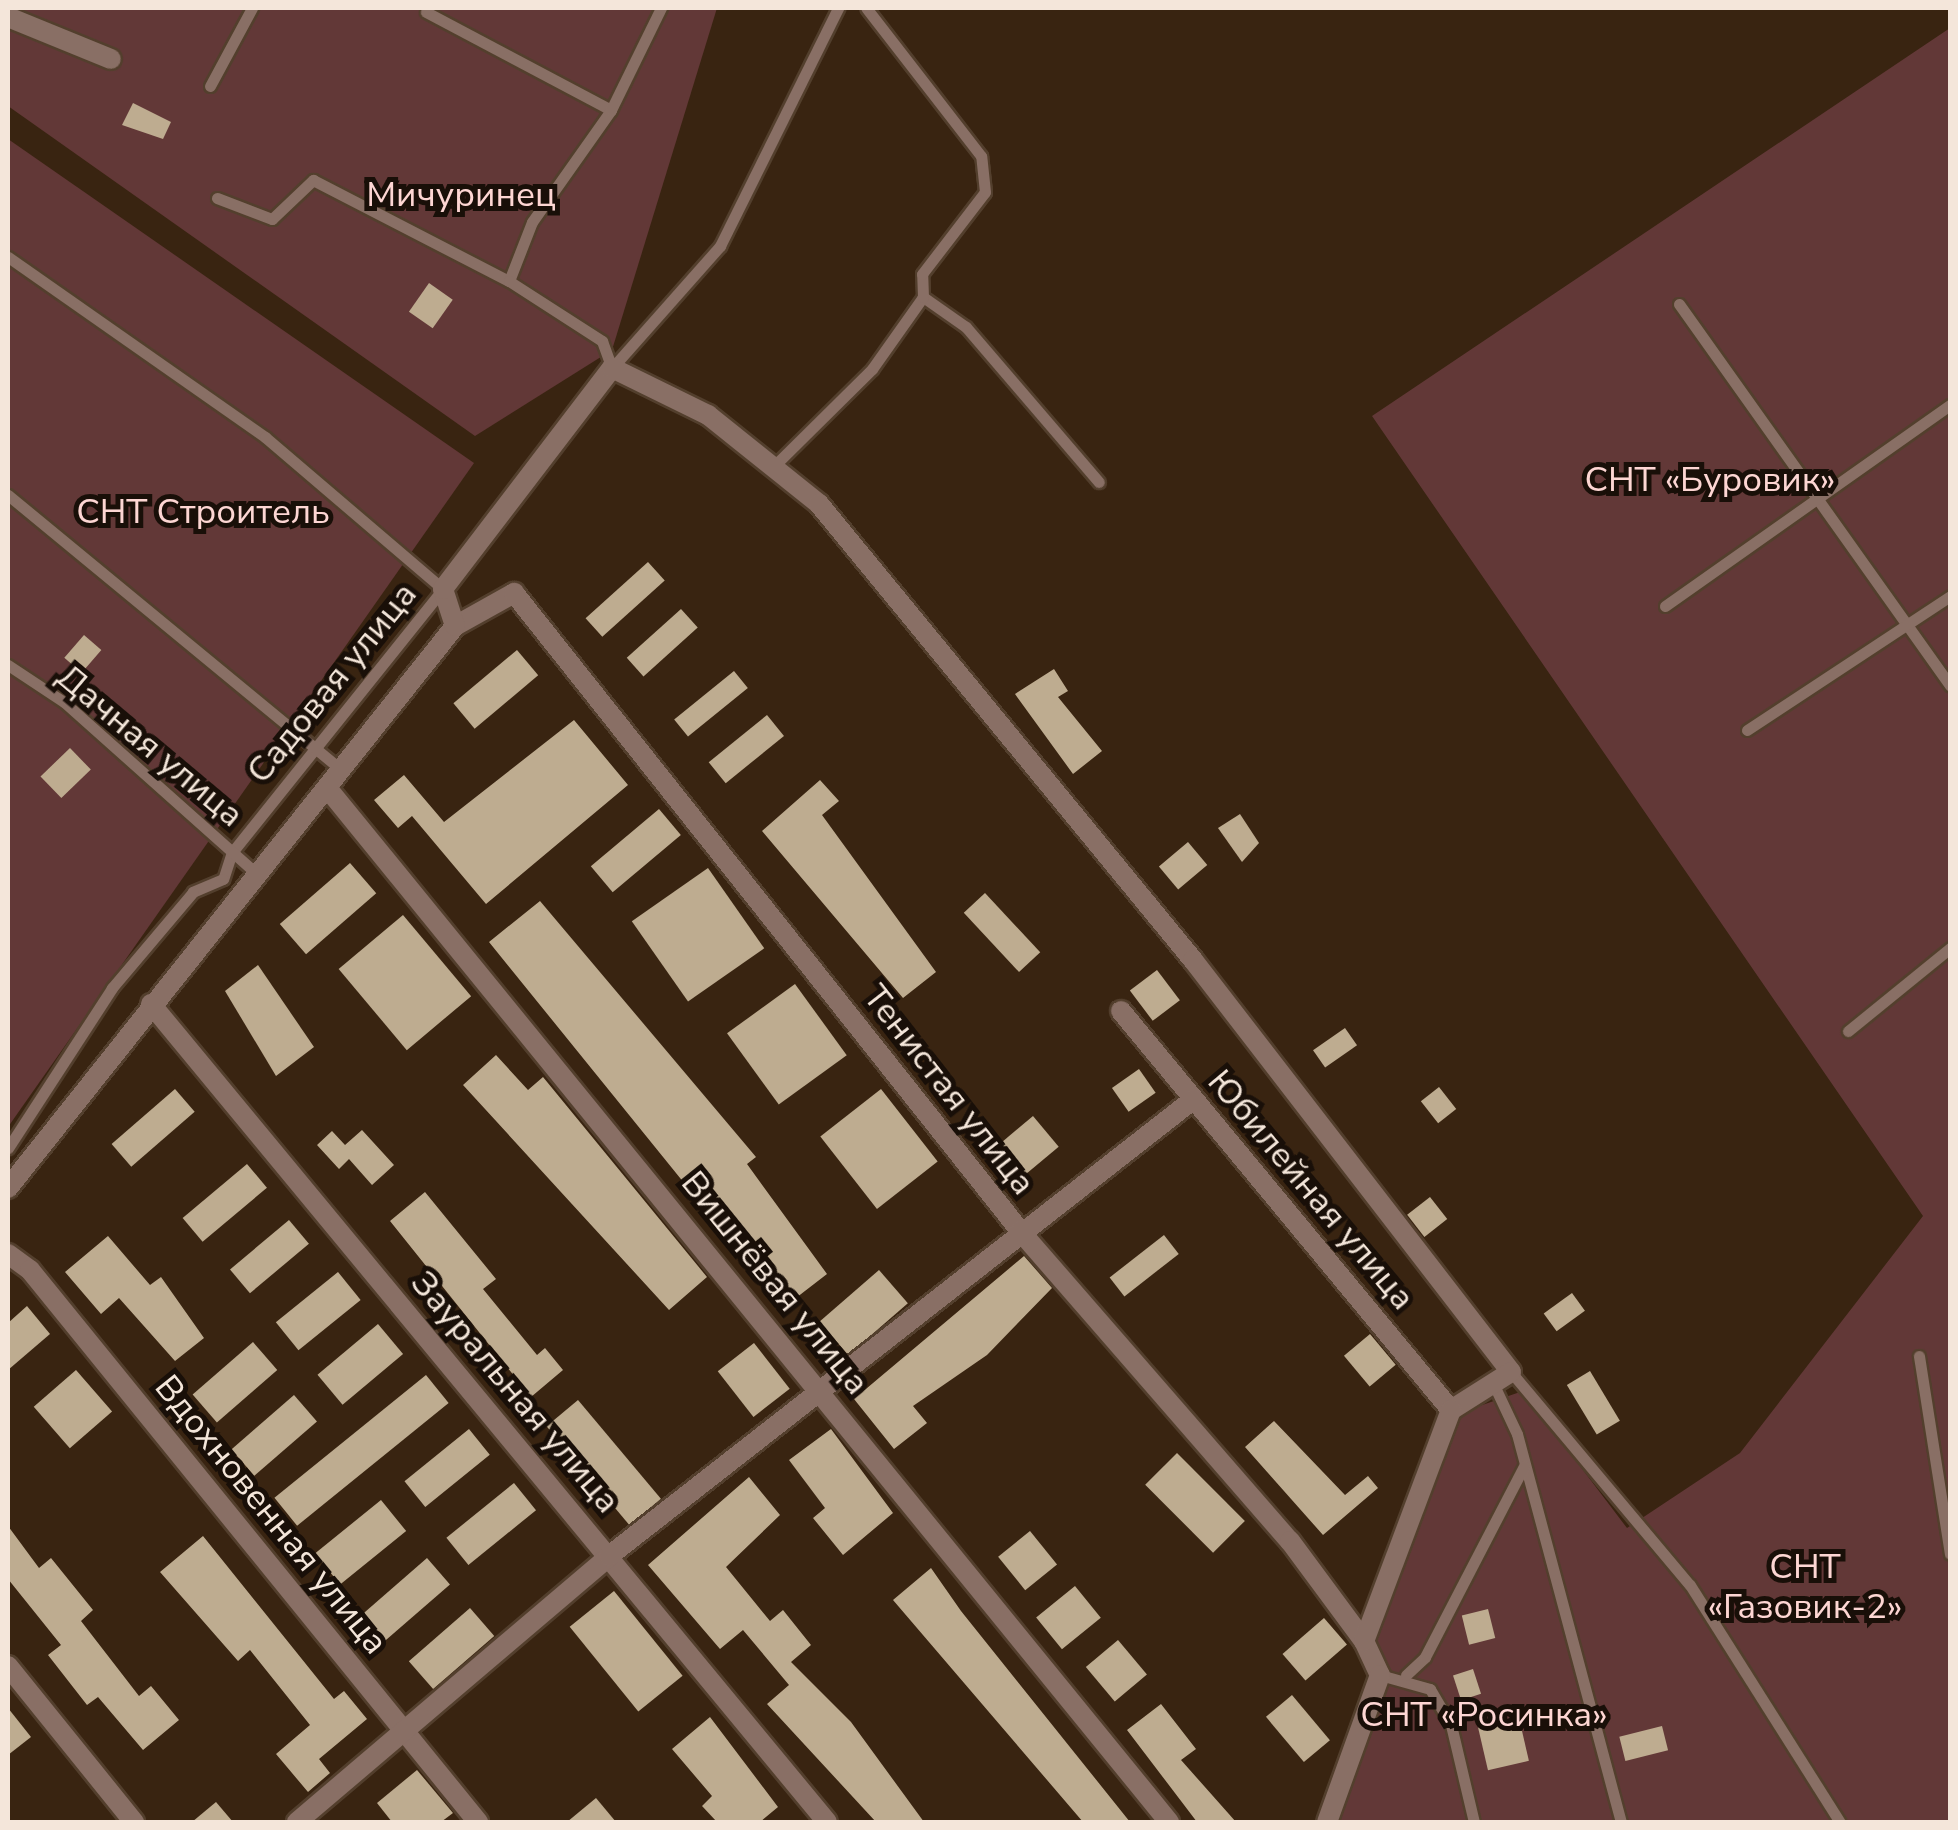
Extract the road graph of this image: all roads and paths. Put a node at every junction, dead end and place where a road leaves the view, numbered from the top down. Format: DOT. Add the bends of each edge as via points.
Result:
graph roads {
  1 [pos="252,8"];
  2 [pos="661,8"];
  3 [pos="838,8"];
  4 [pos="866,8"];
  5 [pos="426,12"];
  6 [pos="8,18"];
  7 [pos="111,59"];
  8 [pos="210,86"];
  9 [pos="611,110"];
  10 [pos="217,198"];
  11 [pos="8,257"];
  12 [pos="509,280"];
  13 [pos="923,297"];
  14 [pos="1678,304"];
  15 [pos="612,368"];
  16 [pos="1950,405"];
  17 [pos="773,467"];
  18 [pos="1099,482"];
  19 [pos="8,495"];
  20 [pos="1820,504"];
  21 [pos="443,589"];
  22 [pos="1950,596"];
  23 [pos="1664,606"];
  24 [pos="455,626"];
  25 [pos="1909,629"];
  26 [pos="8,665"];
  27 [pos="1950,686"];
  28 [pos="1746,730"];
  29 [pos="316,743"];
  30 [pos="342,770"];
  31 [pos="328,789"];
  32 [pos="232,852"];
  33 [pos="255,872"];
  34 [pos="1950,948"];
  35 [pos="152,1004"];
  36 [pos="1121,1010"];
  37 [pos="1848,1031"];
  38 [pos="1194,1099"];
  39 [pos="8,1148"];
  40 [pos="8,1188"];
  41 [pos="1021,1232"];
  42 [pos="8,1254"];
  43 [pos="1919,1356"];
  44 [pos="1502,1378"];
  45 [pos="822,1390"];
  46 [pos="1451,1410"];
  47 [pos="1945,1449"];
  48 [pos="1524,1466"];
  49 [pos="1950,1554"];
  50 [pos="608,1556"];
  51 [pos="1364,1641"];
  52 [pos="8,1666"];
  53 [pos="1380,1675"];
  54 [pos="1406,1675"];
  55 [pos="407,1732"];
  56 [pos="134,1822"];
  57 [pos="296,1822"];
  58 [pos="478,1822"];
  59 [pos="827,1822"];
  60 [pos="1169,1822"];
  61 [pos="1327,1822"];
  62 [pos="1474,1822"];
  63 [pos="1621,1822"];
  64 [pos="1840,1822"];
  1 -- 8 [label="lane"];
  2 -- 9 [label="lane"];
  3 -- 15 [label="lane" via="720,246"];
  4 -- 13 [label="lane" via="981,156 985,192 922,274"];
  5 -- 9 [label="lane"];
  6 -- 7 [label="street"];
  9 -- 12 [label="lane" via="532,222"];
  10 -- 12 [label="lane" via="272,219 313,180"];
  11 -- 21 [label="lane, Садовая улица" via="265,437"];
  12 -- 15 [label="lane" via="602,341"];
  13 -- 17 [label="lane" via="872,369"];
  13 -- 18 [label="lane" via="966,327"];
  14 -- 20 [label="lane"];
  15 -- 17 [label="street" via="708,415"];
  15 -- 21 [label="street"];
  16 -- 20 [label="lane"];
  17 -- 44 [label="street" via="819,504 1193,960"];
  19 -- 29 [label="lane"];
  20 -- 23 [label="lane"];
  20 -- 25 [label="lane"];
  21 -- 24 [label="street"];
  21 -- 29 [label="lane, Садовая улица"];
  22 -- 25 [label="lane"];
  24 -- 30 [label="street"];
  24 -- 41 [label="street, Тенистая улица" via="514,594"];
  25 -- 27 [label="lane"];
  25 -- 28 [label="lane"];
  26 -- 32 [label="lane, Дачная улица" via="64,702"];
  29 -- 30 [label="lane"];
  29 -- 32 [label="lane, Садовая улица"];
  30 -- 31 [label="street"];
  31 -- 33 [label="street"];
  31 -- 45 [label="street, Вишнёвая улица"];
  32 -- 33 [label="lane, Дачная улица"];
  32 -- 39 [label="lane, Садовая улица" via="223,879 193,892 112,988"];
  33 -- 35 [label="street"];
  34 -- 37 [label="lane"];
  35 -- 40 [label="street"];
  35 -- 50 [label="street, Зауральная улица"];
  36 -- 38 [label="street, Юбилейная улица"];
  38 -- 41 [label="street"];
  38 -- 46 [label="street, Юбилейная улица"];
  41 -- 45 [label="street"];
  41 -- 51 [label="street, Тенистая улица"];
  42 -- 55 [label="street, Вдохновенная улица"];
  43 -- 47 [label="lane"];
  44 -- 46 [label="street"];
  44 -- 48 [label="lane"];
  44 -- 64 [label="lane" via="1690,1585"];
  45 -- 50 [label="street"];
  45 -- 60 [label="street, Вишнёвая улица"];
  46 -- 51 [label="street"];
  47 -- 49 [label="lane"];
  48 -- 54 [label="lane" via="1425,1657"];
  48 -- 63 [label="lane"];
  50 -- 55 [label="street"];
  50 -- 59 [label="street, Зауральная улица"];
  51 -- 53 [label="street, Тенистая улица"];
  52 -- 56 [label="street"];
  53 -- 54 [label="lane"];
  53 -- 61 [label="street"];
  54 -- 62 [label="lane" via="1430,1688 1451,1724"];
  55 -- 57 [label="street"];
  55 -- 58 [label="street, Вдохновенная улица"];
}
